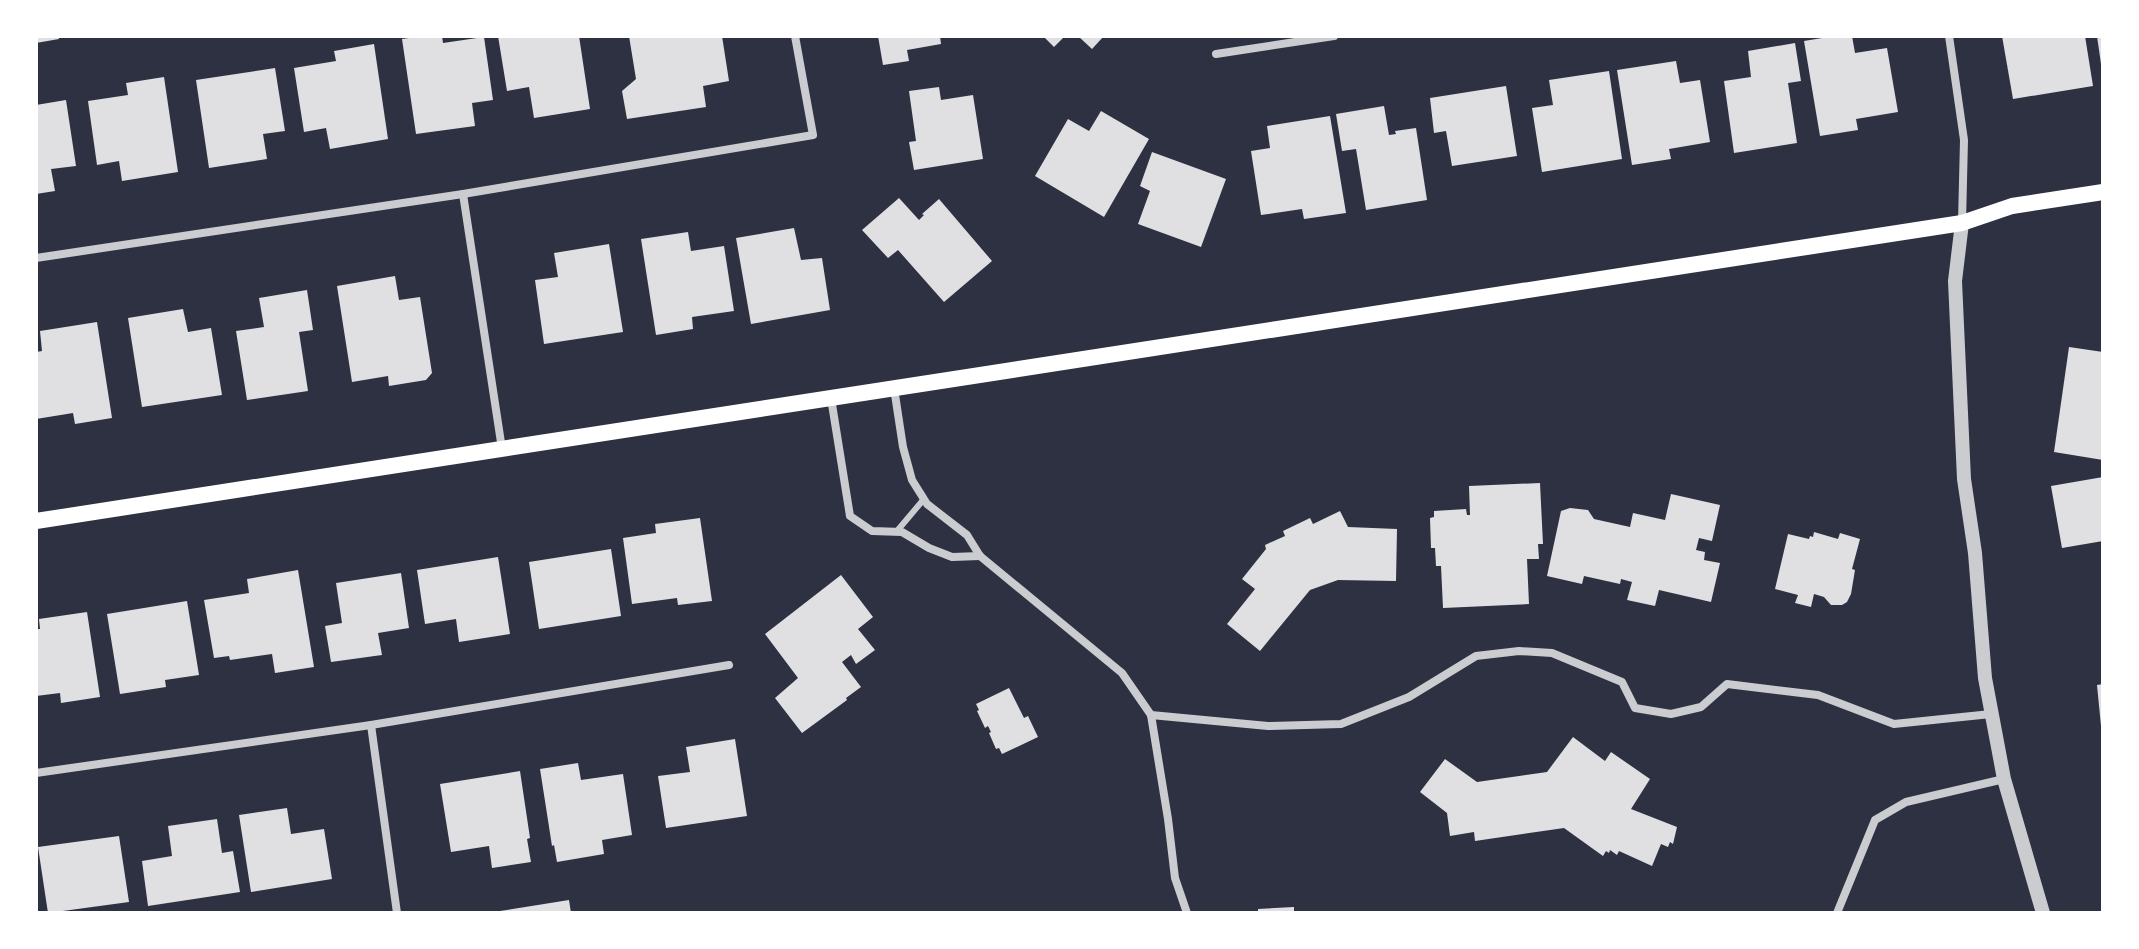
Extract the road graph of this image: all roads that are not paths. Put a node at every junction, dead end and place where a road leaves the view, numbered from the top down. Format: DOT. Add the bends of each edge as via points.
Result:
graph roads {
  1 [pos="795,36"];
  2 [pos="1334,36"];
  3 [pos="1949,36"];
  4 [pos="1216,54"];
  5 [pos="2103,192"];
  6 [pos="463,194"];
  7 [pos="1962,223"];
  8 [pos="36,258"];
  9 [pos="894,388"];
  10 [pos="831,398"];
  11 [pos="502,449"];
  12 [pos="924,499"];
  13 [pos="36,521"];
  14 [pos="897,531"];
  15 [pos="980,556"];
  16 [pos="729,665"];
  17 [pos="1991,714"];
  18 [pos="1151,715"];
  19 [pos="371,725"];
  20 [pos="36,773"];
  21 [pos="2004,779"];
  22 [pos="397,913"];
  23 [pos="1187,913"];
  24 [pos="1837,913"];
  25 [pos="2043,913"];
  1 -- 6 [label="street" via="813,135"];
  2 -- 4 [label="street"];
  3 -- 7 [label="street" via="1964,140"];
  5 -- 7 [label="main road" via="2012,206"];
  6 -- 8 [label="street"];
  6 -- 11 [label="street"];
  7 -- 9 [label="main road"];
  7 -- 17 [label="street" via="1955,281 1964,479"];
  9 -- 10 [label="main road"];
  9 -- 12 [label="street" via="903,447 912,480"];
  10 -- 11 [label="main road"];
  10 -- 14 [label="street" via="850,516 872,531"];
  11 -- 13 [label="main road"];
  12 -- 14 [label="lane"];
  12 -- 15 [label="street" via="967,535"];
  14 -- 15 [label="street" via="952,557"];
  15 -- 18 [label="street" via="1122,673"];
  16 -- 19 [label="street"];
  17 -- 18 [label="street" via="1894,724 1818,695 1727,684 1701,707 1671,714 1635,708 1622,682 1552,653 1519,651 1476,656 1409,697 1341,724 1268,726"];
  17 -- 21 [label="street"];
  18 -- 23 [label="street" via="1175,878"];
  19 -- 20 [label="street"];
  19 -- 22 [label="street"];
  21 -- 24 [label="street" via="1906,802 1875,820"];
  21 -- 25 [label="street"];
}
